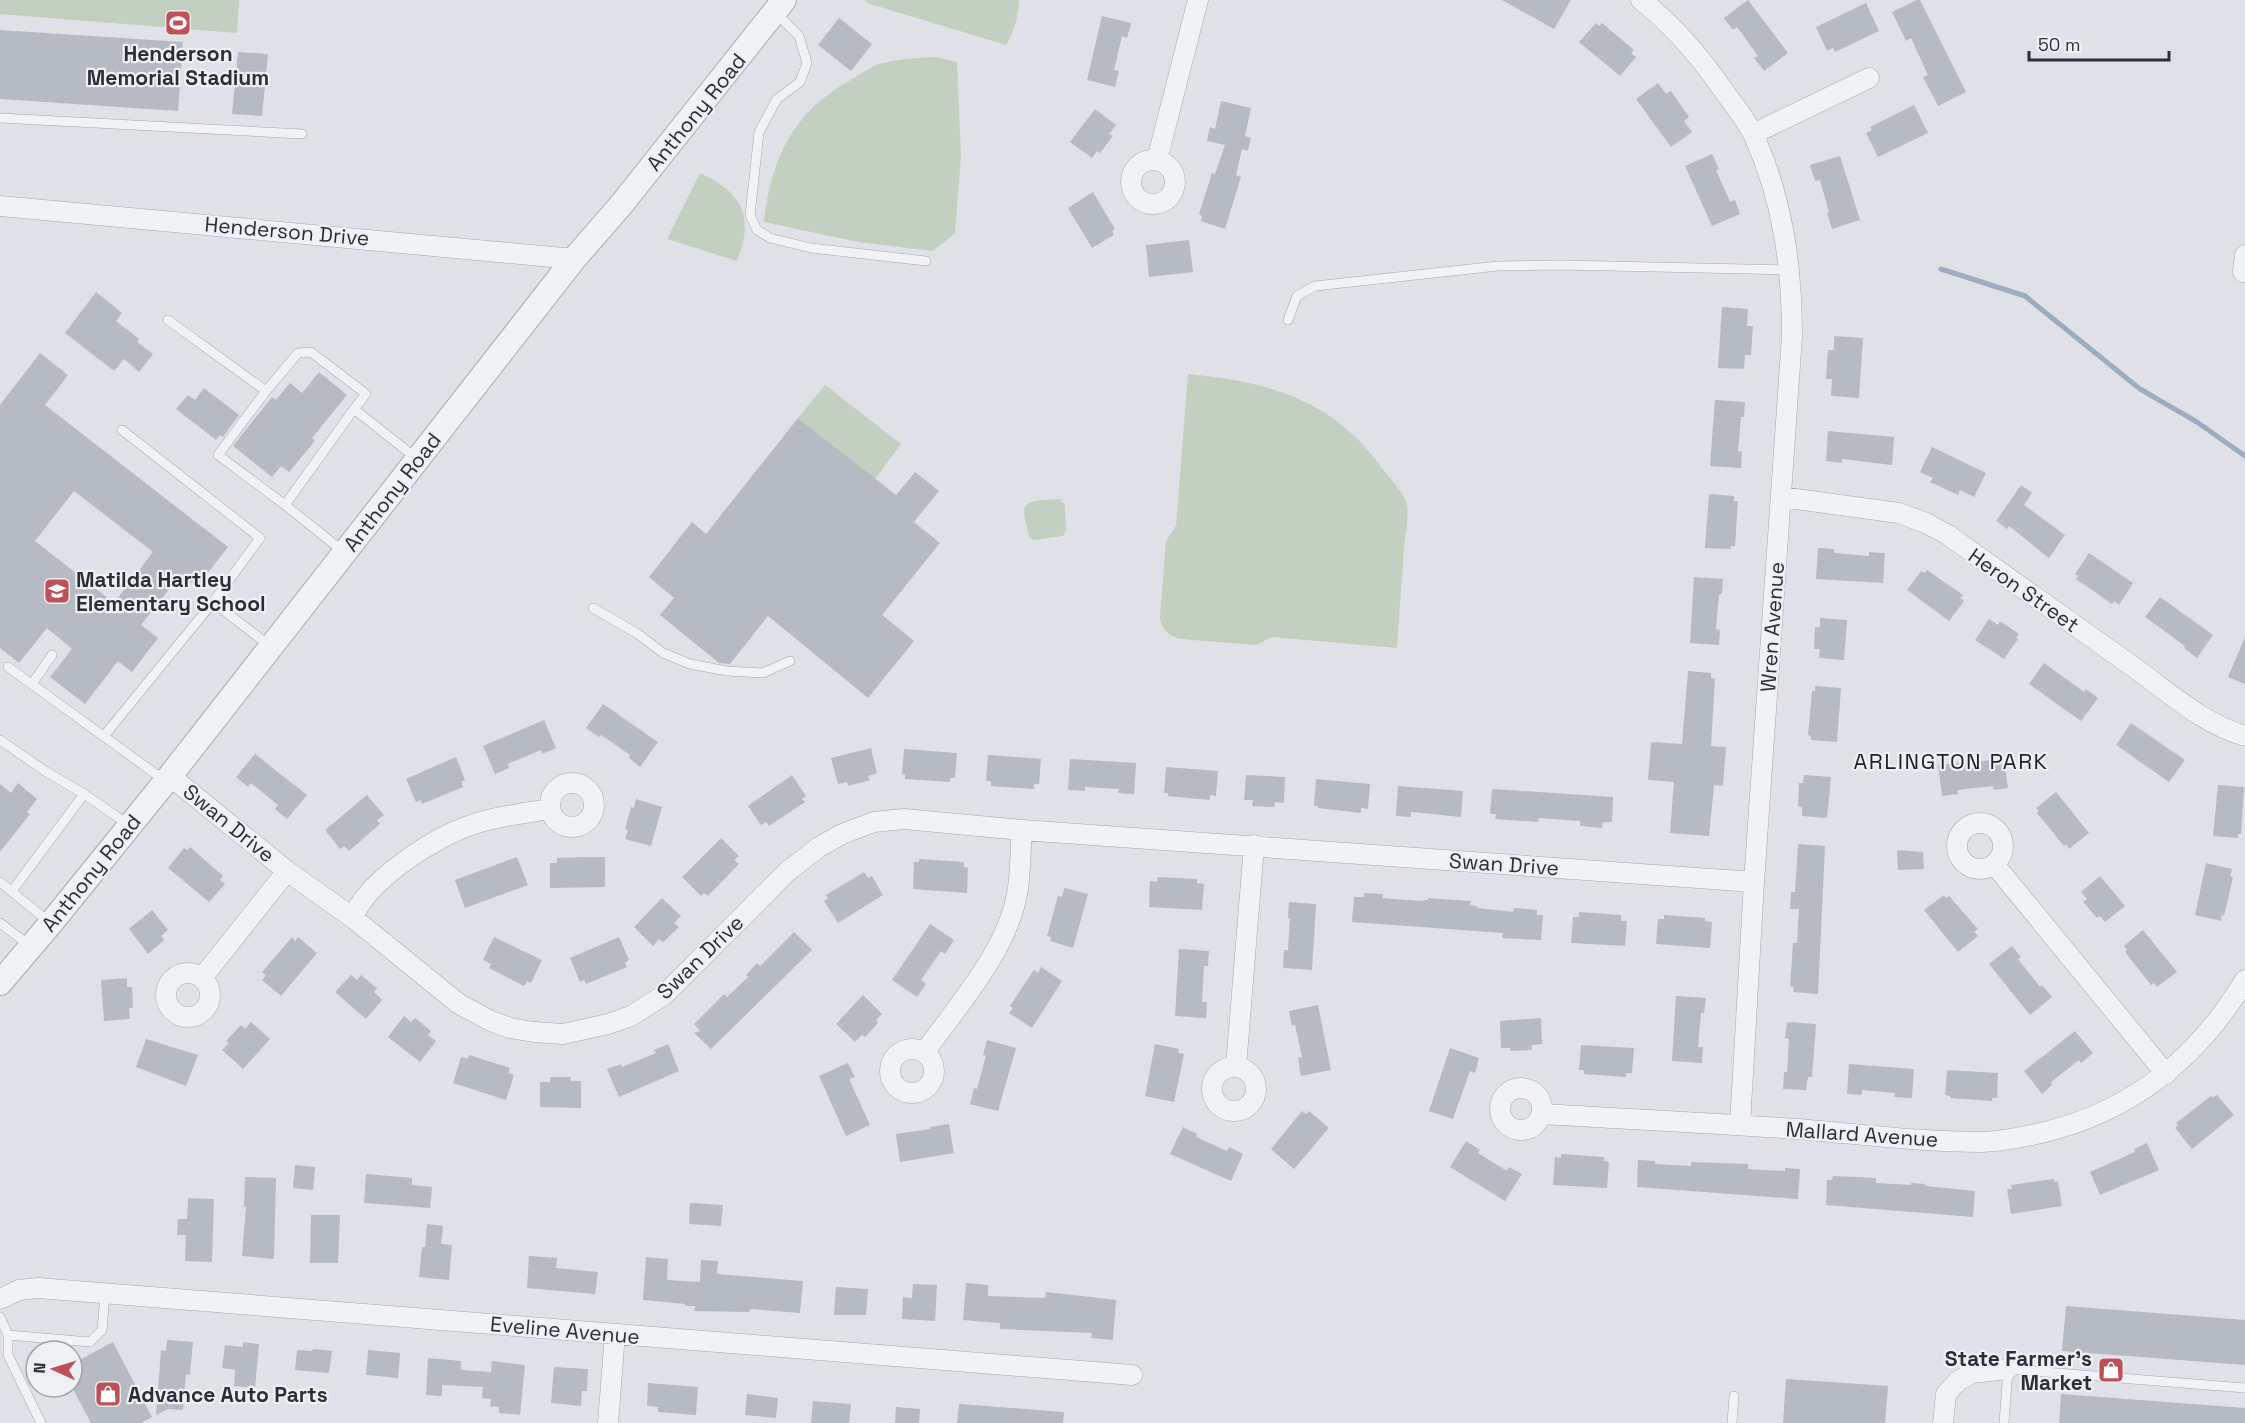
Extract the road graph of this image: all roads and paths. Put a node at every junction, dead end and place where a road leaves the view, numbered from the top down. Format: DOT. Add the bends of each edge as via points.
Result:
graph roads {
  1 [pos="1198,0"];
  2 [pos="1641,0"];
  3 [pos="780,6"];
  4 [pos="1869,78"];
  5 [pos="0,118"];
  6 [pos="1753,134"];
  7 [pos="302,135"];
  8 [pos="1157,160"];
  9 [pos="0,206"];
  10 [pos="574,259"];
  11 [pos="926,261"];
  12 [pos="1789,270"];
  13 [pos="168,320"];
  14 [pos="1288,320"];
  15 [pos="266,392"];
  16 [pos="354,409"];
  17 [pos="122,430"];
  18 [pos="418,459"];
  19 [pos="1781,497"];
  20 [pos="285,505"];
  21 [pos="345,552"];
  22 [pos="213,602"];
  23 [pos="593,608"];
  24 [pos="271,647"];
  25 [pos="52,655"];
  26 [pos="790,661"];
  27 [pos="8,667"];
  28 [pos="32,684"];
  29 [pos="104,736"];
  30 [pos="2245,736"];
  31 [pos="0,740"];
  32 [pos="168,779"];
  33 [pos="84,794"];
  34 [pos="550,809"];
  35 [pos="130,825"];
  36 [pos="1022,830"];
  37 [pos="1254,845"];
  38 [pos="1994,864"];
  39 [pos="287,871"];
  40 [pos="0,882"];
  41 [pos="1754,882"];
  42 [pos="12,891"];
  43 [pos="353,918"];
  44 [pos="0,923"];
  45 [pos="51,924"];
  46 [pos="31,946"];
  47 [pos="202,978"];
  48 [pos="2245,980"];
  49 [pos="0,983"];
  50 [pos="924,1053"];
  51 [pos="1236,1067"];
  52 [pos="2166,1074"];
  53 [pos="1543,1114"];
  54 [pos="1740,1125"];
  55 [pos="105,1294"];
  56 [pos="0,1299"];
  57 [pos="0,1317"];
  58 [pos="615,1334"];
  59 [pos="8,1335"];
  60 [pos="2008,1369"];
  61 [pos="1132,1375"];
  62 [pos="2245,1388"];
  63 [pos="1734,1396"];
  64 [pos="40,1423"];
  65 [pos="608,1423"];
  66 [pos="1732,1423"];
  67 [pos="1943,1423"];
  68 [pos="2004,1423"];
  1 -- 8 [label="street"];
  2 -- 6 [label="street, Wren Avenue" via="1700,56"];
  3 -- 10 [label="street, Anthony Road"];
  3 -- 11 [label="lane" via="799,36 807,63 800,82 777,99 759,132 750,215 757,230 770,238 811,248"];
  4 -- 6 [label="street"];
  5 -- 7 [label="lane"];
  6 -- 12 [label="street, Wren Avenue" via="1780,213"];
  9 -- 10 [label="street, Henderson Drive"];
  10 -- 18 [label="street, Anthony Road"];
  12 -- 14 [label="lane" via="1498,266 1315,286 1297,296"];
  12 -- 19 [label="street, Wren Avenue" via="1792,336"];
  13 -- 15 [label="lane"];
  15 -- 16 [label="lane" via="298,353 311,352 366,394"];
  15 -- 20 [label="lane" via="218,455"];
  16 -- 18 [label="lane"];
  16 -- 20 [label="lane"];
  17 -- 22 [label="lane" via="260,538"];
  18 -- 21 [label="street, Anthony Road"];
  19 -- 30 [label="street, Heron Street" via="1899,513 1926,523 2189,709 2225,730"];
  19 -- 41 [label="street, Wren Avenue"];
  20 -- 21 [label="lane"];
  21 -- 24 [label="street, Anthony Road"];
  22 -- 24 [label="lane"];
  22 -- 29 [label="lane"];
  23 -- 26 [label="lane" via="663,653 690,664 763,673"];
  24 -- 32 [label="street, Anthony Road"];
  25 -- 28 [label="lane"];
  27 -- 28 [label="lane"];
  28 -- 29 [label="lane"];
  29 -- 32 [label="lane"];
  31 -- 33 [label="lane"];
  32 -- 35 [label="street, Anthony Road"];
  32 -- 39 [label="street, Swan Drive"];
  33 -- 35 [label="lane"];
  33 -- 42 [label="lane"];
  34 -- 43 [label="street" via="497,818 452,832 399,864 357,906"];
  35 -- 45 [label="street, Anthony Road"];
  36 -- 37 [label="street, Swan Drive"];
  36 -- 43 [label="street, Swan Drive" via="904,819 874,822 842,834 819,846 788,871 663,995 631,1017 563,1034 510,1028 459,1004"];
  36 -- 50 [label="street" via="1017,894 998,948"];
  37 -- 41 [label="street, Swan Drive"];
  37 -- 51 [label="street"];
  38 -- 52 [label="street"];
  39 -- 43 [label="street, Swan Drive"];
  39 -- 47 [label="street, Swan Drive"];
  40 -- 42 [label="lane"];
  41 -- 54 [label="street, Wren Avenue"];
  42 -- 45 [label="lane"];
  44 -- 46 [label="lane"];
  45 -- 46 [label="street, Anthony Road"];
  46 -- 49 [label="street, Anthony Road"];
  48 -- 52 [label="street, Mallard Avenue" via="2228,1009 2198,1045"];
  52 -- 54 [label="street, Mallard Avenue" via="2117,1107 2073,1125 1983,1142"];
  53 -- 54 [label="street, Mallard Avenue"];
  55 -- 56 [label="street, Eveline Avenue" via="38,1288 19,1290"];
  55 -- 58 [label="street, Eveline Avenue"];
  55 -- 59 [label="lane" via="102,1330 90,1341"];
  57 -- 59 [label="lane"];
  58 -- 61 [label="street, Eveline Avenue"];
  58 -- 65 [label="street"];
  59 -- 64 [label="lane" via="8,1355"];
  60 -- 62 [label="lane"];
  60 -- 67 [label="street" via="1972,1373 1958,1381 1946,1394"];
  60 -- 68 [label="lane"];
  63 -- 66 [label="lane"];
}
